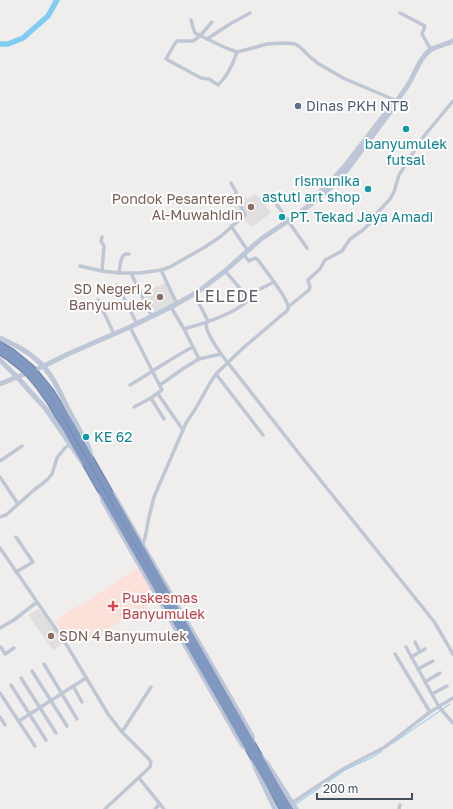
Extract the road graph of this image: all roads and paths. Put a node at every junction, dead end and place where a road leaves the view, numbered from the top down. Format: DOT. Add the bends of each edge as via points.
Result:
graph roads {
  1 [pos="250,13"];
  2 [pos="400,13"];
  3 [pos="191,20"];
  4 [pos="212,22"];
  5 [pos="200,36"];
  6 [pos="207,39"];
  7 [pos="453,41"];
  8 [pos="431,50"];
  9 [pos="237,52"];
  10 [pos="397,101"];
  11 [pos="453,101"];
  12 [pos="232,183"];
  13 [pos="277,205"];
  14 [pos="288,221"];
  15 [pos="231,226"];
  16 [pos="102,237"];
  17 [pos="307,248"];
  18 [pos="248,251"];
  19 [pos="129,254"];
  20 [pos="244,255"];
  21 [pos="80,266"];
  22 [pos="161,270"];
  23 [pos="102,271"];
  24 [pos="226,271"];
  25 [pos="119,273"];
  26 [pos="131,273"];
  27 [pos="274,282"];
  28 [pos="117,284"];
  29 [pos="194,294"];
  30 [pos="244,297"];
  31 [pos="98,300"];
  32 [pos="177,304"];
  33 [pos="171,307"];
  34 [pos="288,307"];
  35 [pos="152,316"];
  36 [pos="208,321"];
  37 [pos="137,324"];
  38 [pos="130,327"];
  39 [pos="184,329"];
  40 [pos="114,334"];
  41 [pos="0,338"];
  42 [pos="0,345"];
  43 [pos="193,347"];
  44 [pos="0,352"];
  45 [pos="221,354"];
  46 [pos="199,359"];
  47 [pos="0,360"];
  48 [pos="228,363"];
  49 [pos="44,366"];
  50 [pos="29,370"];
  51 [pos="153,371"];
  52 [pos="216,374"];
  53 [pos="17,377"];
  54 [pos="0,384"];
  55 [pos="130,385"];
  56 [pos="160,385"];
  57 [pos="158,394"];
  58 [pos="151,398"];
  59 [pos="134,407"];
  60 [pos="164,419"];
  61 [pos="183,430"];
  62 [pos="263,435"];
  63 [pos="70,444"];
  64 [pos="22,446"];
  65 [pos="0,461"];
  66 [pos="92,462"];
  67 [pos="87,468"];
  68 [pos="0,477"];
  69 [pos="103,488"];
  70 [pos="18,504"];
  71 [pos="0,516"];
  72 [pos="16,537"];
  73 [pos="143,544"];
  74 [pos="0,548"];
  75 [pos="16,572"];
  76 [pos="37,602"];
  77 [pos="0,628"];
  78 [pos="415,642"];
  79 [pos="0,647"];
  80 [pos="406,647"];
  81 [pos="14,648"];
  82 [pos="426,649"];
  83 [pos="420,652"];
  84 [pos="396,654"];
  85 [pos="453,654"];
  86 [pos="411,657"];
  87 [pos="433,661"];
  88 [pos="44,664"];
  89 [pos="418,670"];
  90 [pos="32,671"];
  91 [pos="440,673"];
  92 [pos="21,678"];
  93 [pos="86,678"];
  94 [pos="425,682"];
  95 [pos="11,685"];
  96 [pos="73,686"];
  97 [pos="447,686"];
  98 [pos="151,687"];
  99 [pos="0,692"];
  100 [pos="62,694"];
  101 [pos="432,694"];
  102 [pos="51,700"];
  103 [pos="452,701"];
  104 [pos="82,702"];
  105 [pos="40,707"];
  106 [pos="439,707"];
  107 [pos="430,712"];
  108 [pos="30,714"];
  109 [pos="0,716"];
  110 [pos="77,719"];
  111 [pos="19,721"];
  112 [pos="453,723"];
  113 [pos="6,725"];
  114 [pos="67,726"];
  115 [pos="122,732"];
  116 [pos="56,733"];
  117 [pos="46,740"];
  118 [pos="34,746"];
  119 [pos="251,748"];
  120 [pos="255,755"];
  121 [pos="139,778"];
  122 [pos="160,804"];
  123 [pos="291,807"];
  124 [pos="105,809"];
  125 [pos="155,809"];
  126 [pos="164,809"];
  127 [pos="275,809"];
  1 -- 6 [label="street"];
  2 -- 8 [label="street" via="425,26 422,34"];
  3 -- 5 [label="street" via="194,30"];
  4 -- 5 [label="street"];
  5 -- 6 [label="street"];
  5 -- 9 [label="street" via="193,41 177,41 166,59 218,85 232,67"];
  6 -- 9 [label="street"];
  7 -- 8 [label="street"];
  8 -- 10 [label="street" via="423,58"];
  9 -- 10 [label="street" via="266,44 295,44 319,64 343,78"];
  10 -- 14 [label="street" via="393,102 337,179 318,194 310,205"];
  11 -- 34 [label="street" via="424,136 399,175 394,192 372,221 350,239 342,251 325,260 320,269 308,280 309,290"];
  12 -- 15 [label="street" via="245,214"];
  13 -- 14 [label="street"];
  14 -- 17 [label="street"];
  14 -- 18 [label="street"];
  15 -- 18 [label="street"];
  15 -- 22 [label="street" via="205,247"];
  16 -- 23 [label="street"];
  18 -- 20 [label="street"];
  19 -- 25 [label="street" via="123,256"];
  20 -- 24 [label="street"];
  20 -- 27 [label="street" via="249,260 257,259"];
  21 -- 23 [label="street"];
  22 -- 26 [label="street"];
  22 -- 32 [label="street"];
  23 -- 25 [label="street"];
  24 -- 29 [label="street"];
  24 -- 30 [label="street"];
  25 -- 26 [label="street"];
  26 -- 35 [label="street"];
  27 -- 30 [label="street"];
  27 -- 34 [label="street"];
  28 -- 37 [label="street"];
  29 -- 32 [label="street"];
  29 -- 36 [label="street"];
  30 -- 36 [label="street" via="246,301 243,305"];
  31 -- 40 [label="street"];
  32 -- 33 [label="street"];
  33 -- 35 [label="street"];
  33 -- 39 [label="street"];
  34 -- 48 [label="street"];
  35 -- 37 [label="street"];
  36 -- 39 [label="street"];
  36 -- 45 [label="street" via="207,330"];
  37 -- 38 [label="street"];
  38 -- 40 [label="street"];
  38 -- 51 [label="street"];
  39 -- 43 [label="street"];
  40 -- 49 [label="street"];
  41 -- 49 [label="street" via="23,349"];
  42 -- 50 [label="highway" via="13,353"];
  43 -- 46 [label="street"];
  43 -- 51 [label="street"];
  44 -- 50 [label="highway"];
  45 -- 46 [label="street"];
  45 -- 48 [label="street"];
  46 -- 56 [label="street"];
  47 -- 53 [label="street"];
  48 -- 52 [label="street"];
  48 -- 85 [label="street" via="435,623"];
  49 -- 53 [label="street"];
  49 -- 66 [label="street" via="89,448"];
  50 -- 66 [label="highway" via="54,396"];
  50 -- 67 [label="highway"];
  51 -- 55 [label="street"];
  51 -- 56 [label="street"];
  52 -- 61 [label="street"];
  52 -- 62 [label="street"];
  53 -- 54 [label="street"];
  53 -- 63 [label="street" via="46,409"];
  56 -- 57 [label="street" via="162,390"];
  57 -- 58 [label="street"];
  57 -- 61 [label="street"];
  58 -- 59 [label="street"];
  58 -- 60 [label="street"];
  61 -- 73 [label="street" via="154,497"];
  63 -- 67 [label="street"];
  63 -- 70 [label="street" via="57,458 52,474 47,480"];
  64 -- 65 [label="street"];
  66 -- 69 [label="highway"];
  67 -- 69 [label="highway"];
  68 -- 70 [label="street"];
  69 -- 73 [label="street" via="113,494 119,502"];
  69 -- 119 [label="highway"];
  69 -- 119 [label="street" via="103,501 167,614 243,746"];
  70 -- 71 [label="street"];
  72 -- 75 [label="street" via="33,562"];
  73 -- 119 [label="street" via="251,734"];
  74 -- 75 [label="street"];
  75 -- 76 [label="street"];
  76 -- 77 [label="street"];
  76 -- 93 [label="street"];
  78 -- 83 [label="street"];
  79 -- 81 [label="street" via="5,654"];
  80 -- 86 [label="street"];
  82 -- 83 [label="street"];
  83 -- 86 [label="street"];
  84 -- 107 [label="street"];
  86 -- 89 [label="street"];
  87 -- 89 [label="street"];
  88 -- 100 [label="street"];
  89 -- 94 [label="street"];
  90 -- 102 [label="street"];
  91 -- 94 [label="street"];
  92 -- 105 [label="street"];
  93 -- 96 [label="street"];
  93 -- 115 [label="street"];
  94 -- 101 [label="street"];
  95 -- 108 [label="street"];
  96 -- 100 [label="street"];
  96 -- 104 [label="street"];
  97 -- 101 [label="street"];
  98 -- 115 [label="street"];
  99 -- 111 [label="street"];
  100 -- 102 [label="street"];
  100 -- 110 [label="street"];
  101 -- 106 [label="street"];
  102 -- 105 [label="street"];
  102 -- 114 [label="street"];
  103 -- 106 [label="street"];
  105 -- 108 [label="street"];
  105 -- 116 [label="street"];
  106 -- 107 [label="street"];
  106 -- 112 [label="street"];
  107 -- 123 [label="street" via="385,747 343,769"];
  108 -- 111 [label="street"];
  108 -- 117 [label="street"];
  109 -- 113 [label="street"];
  111 -- 118 [label="street"];
  115 -- 121 [label="street" via="151,762 151,766"];
  119 -- 120 [label="highway"];
  120 -- 123 [label="highway"];
  120 -- 127 [label="street" via="256,769"];
  121 -- 122 [label="street"];
  121 -- 124 [label="street"];
  122 -- 125 [label="street"];
  122 -- 126 [label="street"];
}
